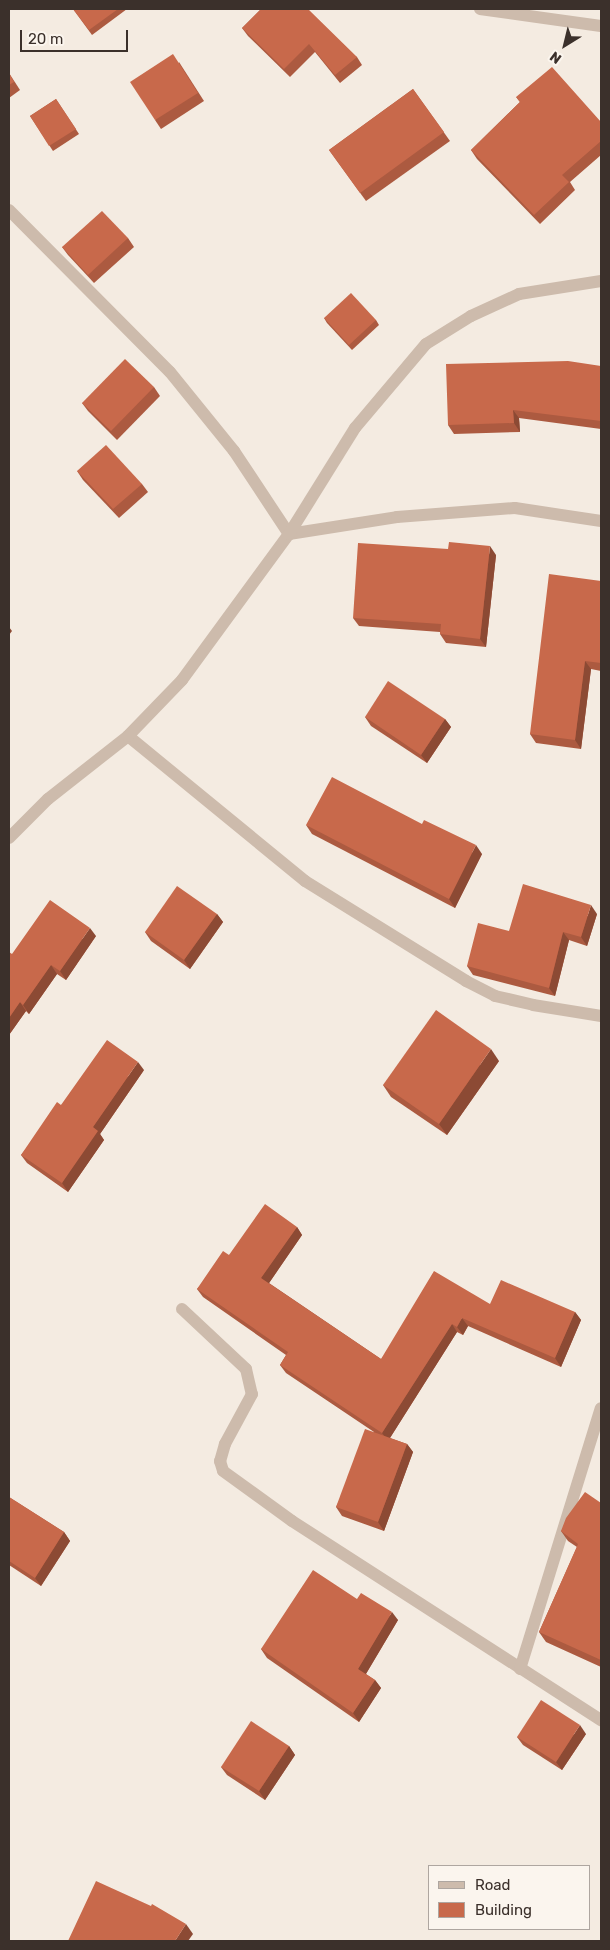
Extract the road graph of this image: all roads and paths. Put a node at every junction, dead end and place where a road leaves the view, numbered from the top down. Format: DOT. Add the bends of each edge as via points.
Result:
graph roads {
  1 [pos="480,9"];
  2 [pos="601,26"];
  3 [pos="9,210"];
  4 [pos="601,281"];
  5 [pos="601,521"];
  6 [pos="289,534"];
  7 [pos="128,736"];
  8 [pos="9,838"];
  9 [pos="601,1016"];
  10 [pos="182,1309"];
  11 [pos="601,1408"];
  12 [pos="520,1669"];
  13 [pos="601,1720"];
  1 -- 2 [label="street"];
  3 -- 6 [label="street" via="170,372 234,451"];
  4 -- 6 [label="street" via="587,280 519,294 471,316 426,344 355,428"];
  5 -- 6 [label="street" via="515,508 397,517"];
  6 -- 7 [label="street" via="182,680"];
  7 -- 8 [label="street" via="48,799"];
  7 -- 9 [label="street" via="305,881 458,976 495,996"];
  10 -- 12 [label="street" via="246,1369 252,1394 225,1444 220,1461 223,1471 292,1521"];
  11 -- 12 [label="street"];
  12 -- 13 [label="street"];
}
